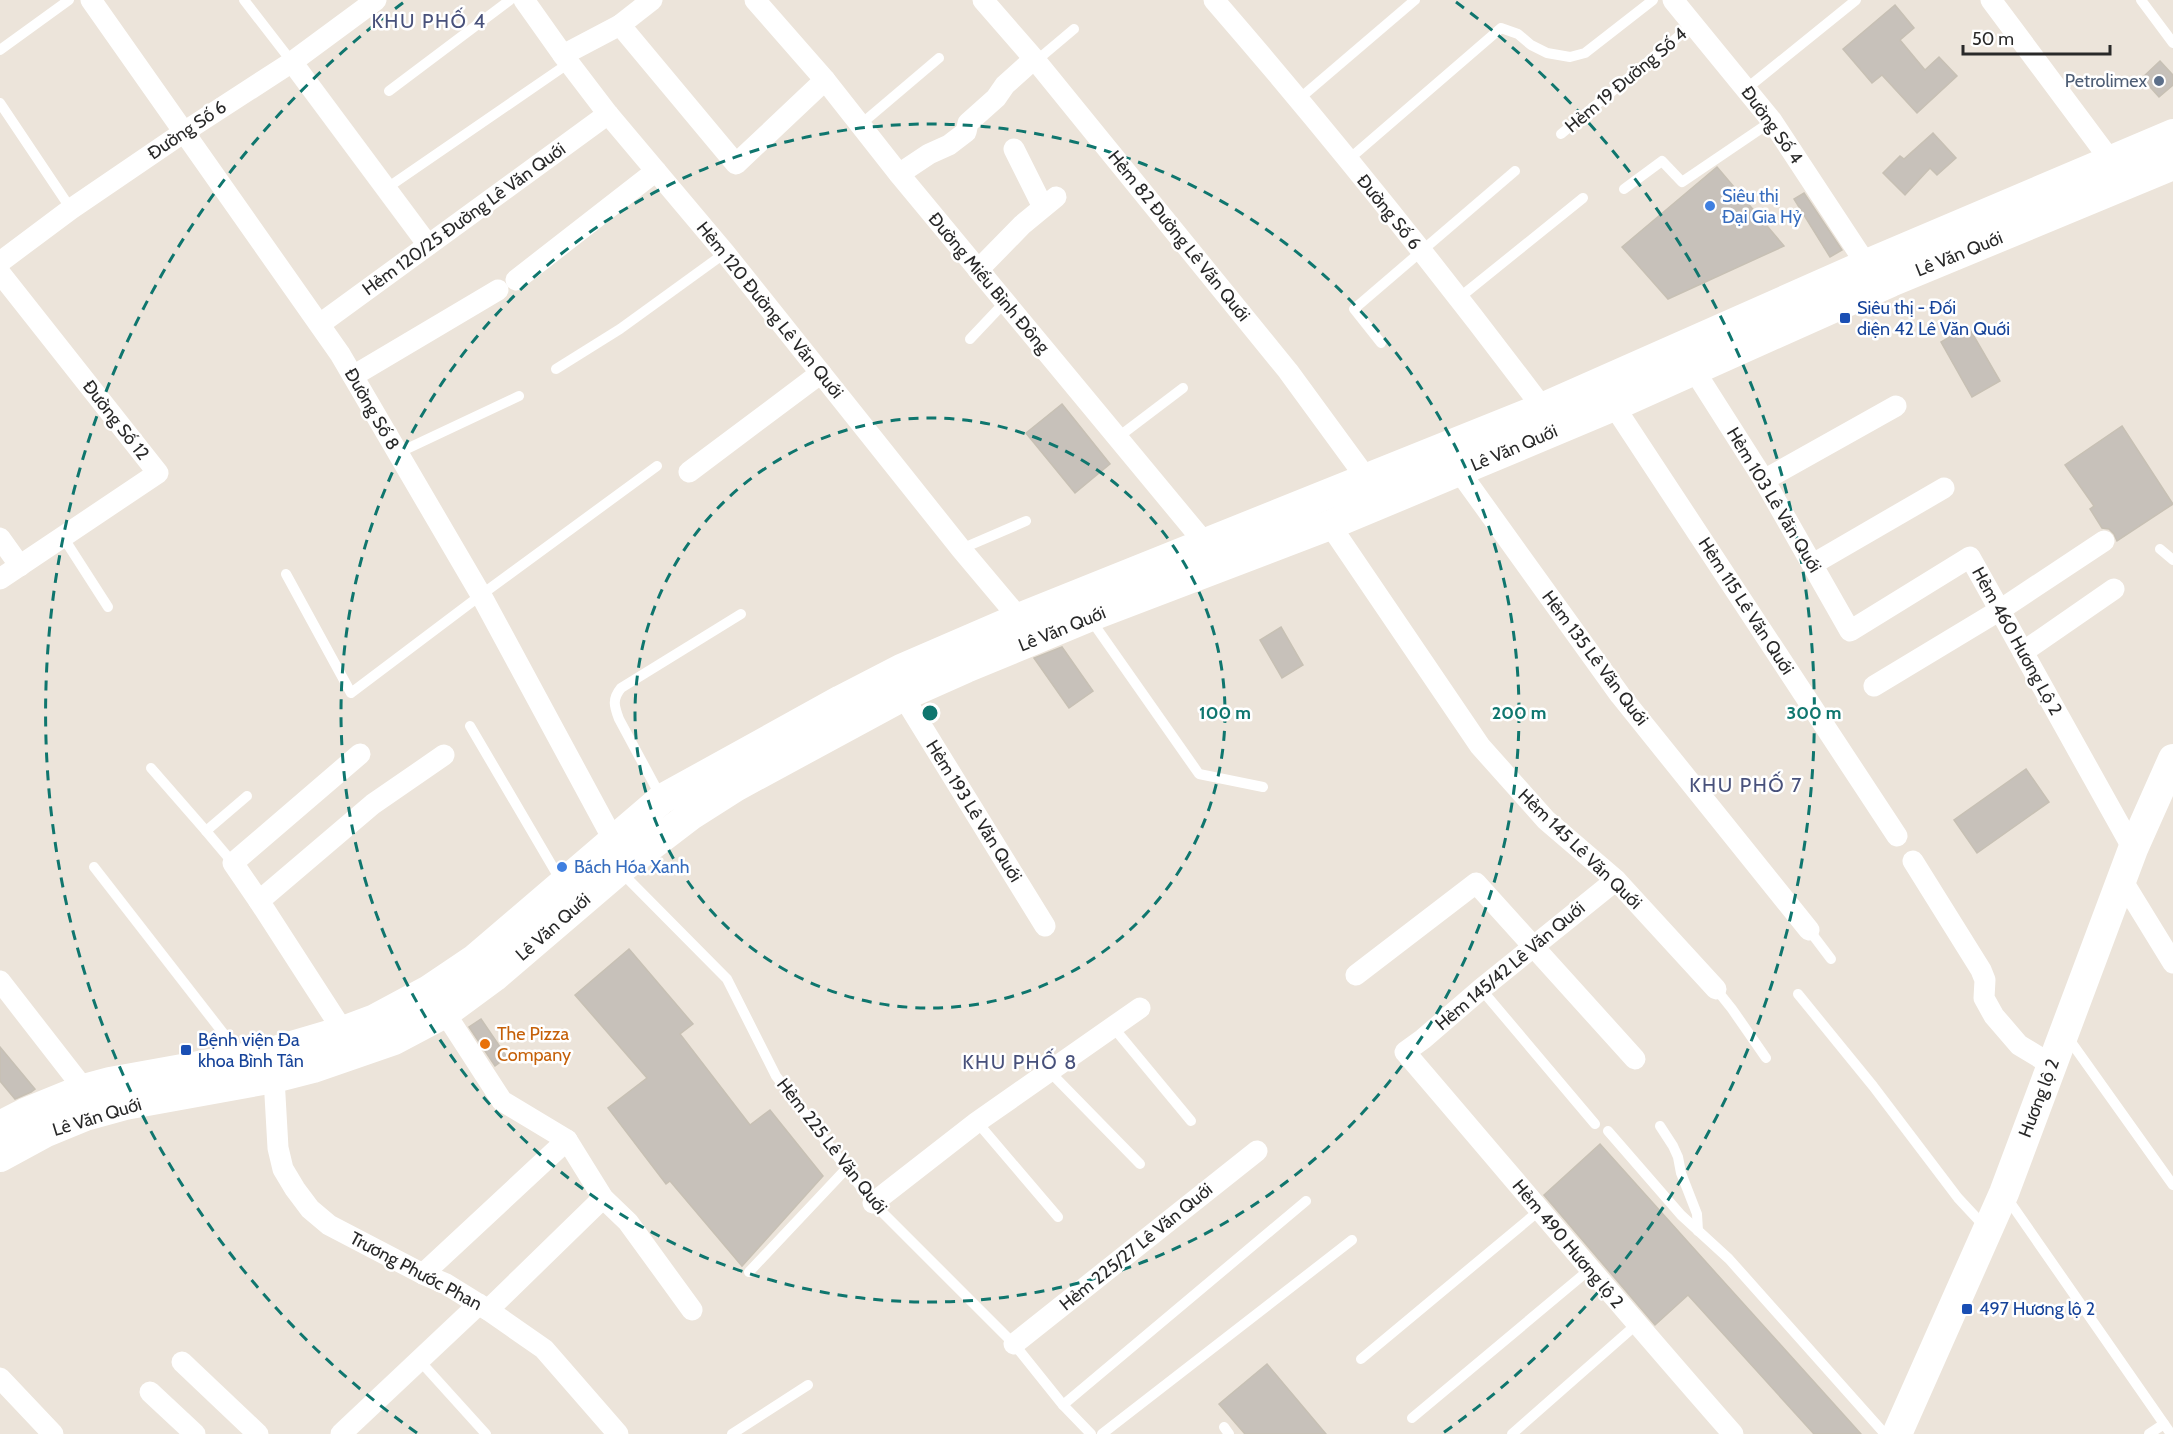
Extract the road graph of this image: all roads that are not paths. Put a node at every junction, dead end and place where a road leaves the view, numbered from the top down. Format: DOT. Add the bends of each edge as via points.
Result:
graph roads {
  1 [pos="69,0"];
  2 [pos="91,0"];
  3 [pos="244,0"];
  4 [pos="376,0"];
  5 [pos="510,0"];
  6 [pos="524,0"];
  7 [pos="652,0"];
  8 [pos="754,0"];
  9 [pos="983,0"];
  10 [pos="1214,0"];
  11 [pos="1415,0"];
  12 [pos="1653,0"];
  13 [pos="1673,0"];
  14 [pos="1856,0"];
  15 [pos="1991,0"];
  16 [pos="2141,0"];
  17 [pos="620,25"];
  18 [pos="1692,25"];
  19 [pos="1074,29"];
  20 [pos="2173,43"];
  21 [pos="0,50"];
  22 [pos="939,58"];
  23 [pos="566,59"];
  24 [pos="1035,60"];
  25 [pos="292,62"];
  26 [pos="825,80"];
  27 [pos="1746,89"];
  28 [pos="389,91"];
  29 [pos="1299,99"];
  30 [pos="0,103"];
  31 [pos="608,114"];
  32 [pos="1772,121"];
  33 [pos="860,125"];
  34 [pos="184,132"];
  35 [pos="1561,134"];
  36 [pos="2173,134"];
  37 [pos="1014,149"];
  38 [pos="1348,160"];
  39 [pos="2111,161"];
  40 [pos="2173,165"];
  41 [pos="656,171"];
  42 [pos="1515,171"];
  43 [pos="899,174"];
  44 [pos="387,188"];
  45 [pos="1624,189"];
  46 [pos="1583,198"];
  47 [pos="71,209"];
  48 [pos="428,245"];
  49 [pos="1420,251"];
  50 [pos="725,253"];
  51 [pos="0,262"];
  52 [pos="978,270"];
  53 [pos="0,273"];
  54 [pos="1874,275"];
  55 [pos="1459,298"];
  56 [pos="1005,302"];
  57 [pos="320,324"];
  58 [pos="970,339"];
  59 [pos="1381,343"];
  60 [pos="556,369"];
  61 [pos="1694,370"];
  62 [pos="821,373"];
  63 [pos="353,376"];
  64 [pos="1183,388"];
  65 [pos="519,396"];
  66 [pos="1614,406"];
  67 [pos="1896,406"];
  68 [pos="1550,418"];
  69 [pos="1117,438"];
  70 [pos="398,453"];
  71 [pos="657,466"];
  72 [pos="1459,471"];
  73 [pos="689,472"];
  74 [pos="1367,479"];
  75 [pos="1764,480"];
  76 [pos="1944,488"];
  77 [pos="1026,521"];
  78 [pos="1329,525"];
  79 [pos="63,537"];
  80 [pos="0,538"];
  81 [pos="2104,541"];
  82 [pos="961,549"];
  83 [pos="2160,549"];
  84 [pos="1214,555"];
  85 [pos="2173,560"];
  86 [pos="1813,564"];
  87 [pos="20,566"];
  88 [pos="286,574"];
  89 [pos="0,579"];
  90 [pos="2114,589"];
  91 [pos="481,595"];
  92 [pos="108,608"];
  93 [pos="2000,610"];
  94 [pos="741,614"];
  95 [pos="1019,618"];
  96 [pos="1089,618"];
  97 [pos="1850,631"];
  98 [pos="2023,652"];
  99 [pos="1874,686"];
  100 [pos="903,696"];
  101 [pos="470,726"];
  102 [pos="360,754"];
  103 [pos="444,755"];
  104 [pos="2173,759"];
  105 [pos="151,768"];
  106 [pos="1263,787"];
  107 [pos="247,796"];
  108 [pos="663,800"];
  109 [pos="206,831"];
  110 [pos="1897,836"];
  111 [pos="614,841"];
  112 [pos="2133,849"];
  113 [pos="1913,861"];
  114 [pos="233,863"];
  115 [pos="94,867"];
  116 [pos="619,870"];
  117 [pos="1616,880"];
  118 [pos="2122,880"];
  119 [pos="563,884"];
  120 [pos="259,901"];
  121 [pos="1045,926"];
  122 [pos="1809,930"];
  123 [pos="1533,946"];
  124 [pos="1831,958"];
  125 [pos="2173,963"];
  126 [pos="1356,975"];
  127 [pos="0,981"];
  128 [pos="1481,989"];
  129 [pos="1716,989"];
  130 [pos="1798,994"];
  131 [pos="1140,1008"];
  132 [pos="445,1013"];
  133 [pos="1113,1027"];
  134 [pos="343,1031"];
  135 [pos="2064,1033"];
  136 [pos="1404,1052"];
  137 [pos="1766,1058"];
  138 [pos="243,1059"];
  139 [pos="1635,1059"];
  140 [pos="2052,1065"];
  141 [pos="1050,1072"];
  142 [pos="274,1078"];
  143 [pos="84,1089"];
  144 [pos="1191,1121"];
  145 [pos="978,1122"];
  146 [pos="1595,1124"];
  147 [pos="1660,1126"];
  148 [pos="1608,1131"];
  149 [pos="567,1140"];
  150 [pos="2,1144"];
  151 [pos="1257,1150"];
  152 [pos="1140,1164"];
  153 [pos="847,1168"];
  154 [pos="2173,1185"];
  155 [pos="2004,1193"];
  156 [pos="603,1198"];
  157 [pos="1306,1201"];
  158 [pos="873,1203"];
  159 [pos="1540,1210"];
  160 [pos="1058,1217"];
  161 [pos="1987,1229"];
  162 [pos="1698,1231"];
  163 [pos="1352,1240"];
  164 [pos="1589,1270"];
  165 [pos="749,1272"];
  166 [pos="423,1274"];
  167 [pos="483,1307"];
  168 [pos="692,1310"];
  169 [pos="1637,1324"];
  170 [pos="1014,1344"];
  171 [pos="1361,1359"];
  172 [pos="419,1360"];
  173 [pos="182,1362"];
  174 [pos="0,1378"];
  175 [pos="808,1385"];
  176 [pos="150,1392"];
  177 [pos="1063,1405"];
  178 [pos="1412,1419"];
  179 [pos="2164,1424"];
  180 [pos="53,1434"];
  181 [pos="195,1434"];
  182 [pos="258,1434"];
  183 [pos="341,1434"];
  184 [pos="486,1434"];
  185 [pos="618,1434"];
  186 [pos="732,1434"];
  187 [pos="1091,1434"];
  188 [pos="1102,1434"];
  189 [pos="1512,1434"];
  190 [pos="1733,1434"];
  191 [pos="1885,1434"];
  192 [pos="1896,1434"];
  193 [pos="2150,1434"];
  194 [pos="2171,1434"];
  1 -- 21 [label="lane"];
  2 -- 34 [label="street, Đường Số 8"];
  3 -- 25 [label="lane"];
  4 -- 25 [label="street, Đường Số 6"];
  5 -- 28 [label="lane"];
  6 -- 23 [label="street, Hẻm 120 Đường Lê Văn Quới"];
  7 -- 17 [label="street"];
  8 -- 26 [label="street, Đường Miếu Bình Đông"];
  9 -- 24 [label="street, Hẻm 82 Đường Lê Văn Quới"];
  10 -- 29 [label="street, Đường Số 6"];
  11 -- 29 [label="lane"];
  12 -- 38 [label="lane" via="1585,53 1570,57 1547,53 1501,28"];
  13 -- 18 [label="street, Đường Số 4"];
  14 -- 27 [label="lane"];
  15 -- 39 [label="street"];
  16 -- 20 [label="lane"];
  17 -- 23 [label="street"];
  17 -- 26 [label="street" via="736,165"];
  18 -- 27 [label="street, Đường Số 4"];
  18 -- 35 [label="lane, Hẻm 19 Đường Số 4"];
  19 -- 24 [label="lane"];
  22 -- 33 [label="lane"];
  23 -- 31 [label="street, Hẻm 120 Đường Lê Văn Quới"];
  23 -- 44 [label="lane"];
  24 -- 43 [label="street" via="968,123 966,132"];
  24 -- 74 [label="street, Hẻm 82 Đường Lê Văn Quới" via="1288,371"];
  25 -- 34 [label="street, Đường Số 6"];
  25 -- 44 [label="street"];
  26 -- 33 [label="street, Đường Miếu Bình Đông"];
  27 -- 32 [label="street, Đường Số 4"];
  29 -- 38 [label="street, Đường Số 6"];
  30 -- 47 [label="lane"];
  31 -- 41 [label="street, Hẻm 120 Đường Lê Văn Quới"];
  31 -- 48 [label="street, Hẻm 120/25 Đường Lê Văn Quới"];
  32 -- 45 [label="lane" via="1682,182 1662,161"];
  32 -- 54 [label="street, Đường Số 4"];
  33 -- 43 [label="street, Đường Miếu Bình Đông"];
  34 -- 47 [label="street, Đường Số 6"];
  34 -- 57 [label="street, Đường Số 8"];
  36 -- 39 [label="main road, Lê Văn Quới"];
  37 -- 52 [label="street" via="1049,202"];
  38 -- 49 [label="street, Đường Số 6"];
  39 -- 54 [label="main road, Lê Văn Quới"];
  40 -- 54 [label="main road, Lê Văn Quới"];
  41 -- 50 [label="street, Hẻm 120 Đường Lê Văn Quới"];
  41 -- 63 [label="street" via="507,285"];
  42 -- 49 [label="lane"];
  43 -- 52 [label="street, Đường Miếu Bình Đông"];
  44 -- 48 [label="street"];
  46 -- 55 [label="lane"];
  47 -- 51 [label="street, Đường Số 6"];
  48 -- 57 [label="street, Hẻm 120/25 Đường Lê Văn Quới"];
  49 -- 55 [label="street, Đường Số 6"];
  49 -- 59 [label="lane" via="1354,309"];
  50 -- 60 [label="lane" via="620,329"];
  50 -- 62 [label="street, Hẻm 120 Đường Lê Văn Quới"];
  52 -- 56 [label="street, Đường Miếu Bình Đông"];
  53 -- 79 [label="street, Đường Số 12" via="158,473"];
  54 -- 61 [label="main road, Lê Văn Quới"];
  54 -- 68 [label="main road, Lê Văn Quới"];
  55 -- 68 [label="street, Đường Số 6"];
  56 -- 58 [label="lane"];
  56 -- 69 [label="street, Đường Miếu Bình Đông"];
  57 -- 63 [label="street, Đường Số 8"];
  61 -- 66 [label="main road, Lê Văn Quới"];
  61 -- 75 [label="street, Hẻm 103 Lê Văn Quới"];
  62 -- 73 [label="street"];
  62 -- 82 [label="street, Hẻm 120 Đường Lê Văn Quới"];
  63 -- 70 [label="street, Đường Số 8"];
  64 -- 69 [label="lane"];
  65 -- 70 [label="lane"];
  66 -- 68 [label="main road, Lê Văn Quới"];
  66 -- 110 [label="street, Hẻm 115 Lê Văn Quới"];
  67 -- 75 [label="street"];
  68 -- 72 [label="main road, Lê Văn Quới"];
  68 -- 74 [label="main road, Lê Văn Quới"];
  69 -- 84 [label="street, Đường Miếu Bình Đông"];
  70 -- 91 [label="street, Đường Số 8"];
  71 -- 91 [label="lane"];
  72 -- 78 [label="main road, Lê Văn Quới"];
  72 -- 122 [label="street, Hẻm 135 Lê Văn Quới" via="1620,695"];
  74 -- 84 [label="main road, Lê Văn Quới"];
  75 -- 86 [label="street, Hẻm 103 Lê Văn Quới"];
  76 -- 86 [label="street"];
  77 -- 82 [label="lane"];
  78 -- 84 [label="main road, Lê Văn Quới"];
  78 -- 117 [label="street, Hẻm 145 Lê Văn Quới" via="1479,746 1546,820"];
  79 -- 87 [label="street, Đường Số 12"];
  79 -- 92 [label="lane"];
  80 -- 87 [label="street"];
  81 -- 93 [label="street"];
  82 -- 95 [label="street, Hẻm 120 Đường Lê Văn Quới"];
  83 -- 85 [label="lane"];
  84 -- 95 [label="main road, Lê Văn Quới"];
  84 -- 96 [label="main road, Lê Văn Quới"];
  86 -- 97 [label="street, Hẻm 103 Lê Văn Quới"];
  87 -- 89 [label="street, Đường Số 12"];
  88 -- 91 [label="lane" via="351,693"];
  90 -- 98 [label="street"];
  91 -- 111 [label="street, Đường Số 8"];
  93 -- 97 [label="street, Hẻm 460 Hương Lộ 2" via="1970,557"];
  93 -- 98 [label="street, Hẻm 460 Hương Lộ 2"];
  93 -- 99 [label="street"];
  94 -- 108 [label="lane" via="616,694 614,708"];
  95 -- 108 [label="main road, Lê Văn Quới" via="901,669"];
  96 -- 100 [label="main road, Lê Văn Quới"];
  96 -- 106 [label="lane" via="1199,774"];
  98 -- 112 [label="street, Hẻm 460 Hương Lộ 2"];
  100 -- 116 [label="main road, Lê Văn Quới" via="735,787"];
  100 -- 121 [label="street, Hẻm 193 Lê Văn Quới"];
  101 -- 119 [label="lane"];
  102 -- 114 [label="street"];
  103 -- 120 [label="street" via="373,804"];
  104 -- 112 [label="main road, Hương lộ 2"];
  105 -- 109 [label="lane"];
  107 -- 109 [label="lane"];
  108 -- 111 [label="main road, Lê Văn Quới"];
  109 -- 114 [label="lane"];
  111 -- 119 [label="main road, Lê Văn Quới"];
  112 -- 118 [label="main road, Hương lộ 2"];
  113 -- 140 [label="street" via="1981,970 1984,998 1994,1016 2019,1046"];
  114 -- 120 [label="street"];
  115 -- 138 [label="lane"];
  116 -- 132 [label="main road, Lê Văn Quới" via="521,955"];
  116 -- 153 [label="lane, Hẻm 225 Lê Văn Quới" via="727,979 777,1076"];
  117 -- 123 [label="street, Hẻm 145/42 Lê Văn Quới"];
  117 -- 129 [label="street, Hẻm 145 Lê Văn Quới"];
  118 -- 125 [label="street"];
  118 -- 135 [label="main road, Hương lộ 2"];
  119 -- 134 [label="main road, Lê Văn Quới" via="453,975 404,1005"];
  120 -- 134 [label="street"];
  122 -- 124 [label="lane"];
  123 -- 126 [label="street" via="1476,883"];
  123 -- 128 [label="street, Hẻm 145/42 Lê Văn Quới"];
  123 -- 139 [label="street"];
  127 -- 143 [label="street"];
  128 -- 136 [label="street, Hẻm 145/42 Lê Văn Quới"];
  128 -- 146 [label="lane"];
  129 -- 137 [label="lane"];
  130 -- 161 [label="lane" via="1958,1198"];
  131 -- 133 [label="street"];
  132 -- 142 [label="main road, Lê Văn Quới" via="394,1040"];
  132 -- 149 [label="street" via="502,1101"];
  133 -- 141 [label="street"];
  133 -- 144 [label="lane"];
  134 -- 138 [label="main road, Lê Văn Quới"];
  135 -- 140 [label="main road, Hương lộ 2"];
  135 -- 154 [label="lane"];
  136 -- 159 [label="street, Hẻm 490 Hương lộ 2"];
  138 -- 143 [label="main road, Lê Văn Quới"];
  140 -- 155 [label="main road, Hương lộ 2"];
  141 -- 145 [label="street"];
  141 -- 152 [label="lane"];
  142 -- 150 [label="main road, Lê Văn Quới" via="125,1105"];
  142 -- 166 [label="street, Trương Phước Phan" via="283,1169 310,1209 329,1225"];
  143 -- 150 [label="main road, Lê Văn Quới" via="25,1113"];
  145 -- 158 [label="street"];
  145 -- 160 [label="lane"];
  147 -- 162 [label="lane" via="1678,1157 1697,1214"];
  148 -- 162 [label="lane"];
  149 -- 156 [label="street"];
  149 -- 166 [label="street"];
  151 -- 170 [label="street, Hẻm 225/27 Lê Văn Quới"];
  153 -- 158 [label="lane, Hẻm 225 Lê Văn Quới"];
  153 -- 165 [label="lane"];
  155 -- 161 [label="main road, Hương lộ 2"];
  155 -- 179 [label="lane"];
  156 -- 167 [label="street"];
  156 -- 168 [label="street" via="628,1222"];
  157 -- 177 [label="lane"];
  158 -- 170 [label="lane, Hẻm 225 Lê Văn Quới"];
  159 -- 164 [label="street, Hẻm 490 Hương lộ 2"];
  159 -- 171 [label="lane"];
  161 -- 192 [label="main road, Hương lộ 2"];
  162 -- 191 [label="lane" via="1729,1259"];
  163 -- 188 [label="lane"];
  164 -- 169 [label="street, Hẻm 490 Hương lộ 2"];
  164 -- 178 [label="lane"];
  166 -- 167 [label="street, Trương Phước Phan"];
  167 -- 172 [label="street"];
  167 -- 185 [label="street, Trương Phước Phan" via="544,1349"];
  169 -- 189 [label="lane"];
  169 -- 190 [label="street, Hẻm 490 Hương lộ 2"];
  170 -- 177 [label="lane, Hẻm 225 Lê Văn Quới"];
  172 -- 183 [label="street"];
  172 -- 184 [label="lane"];
  173 -- 182 [label="street"];
  174 -- 180 [label="street"];
  175 -- 186 [label="lane"];
  176 -- 181 [label="street"];
  177 -- 187 [label="lane, Hẻm 225 Lê Văn Quới"];
  179 -- 193 [label="lane"];
  179 -- 194 [label="lane"];
}
